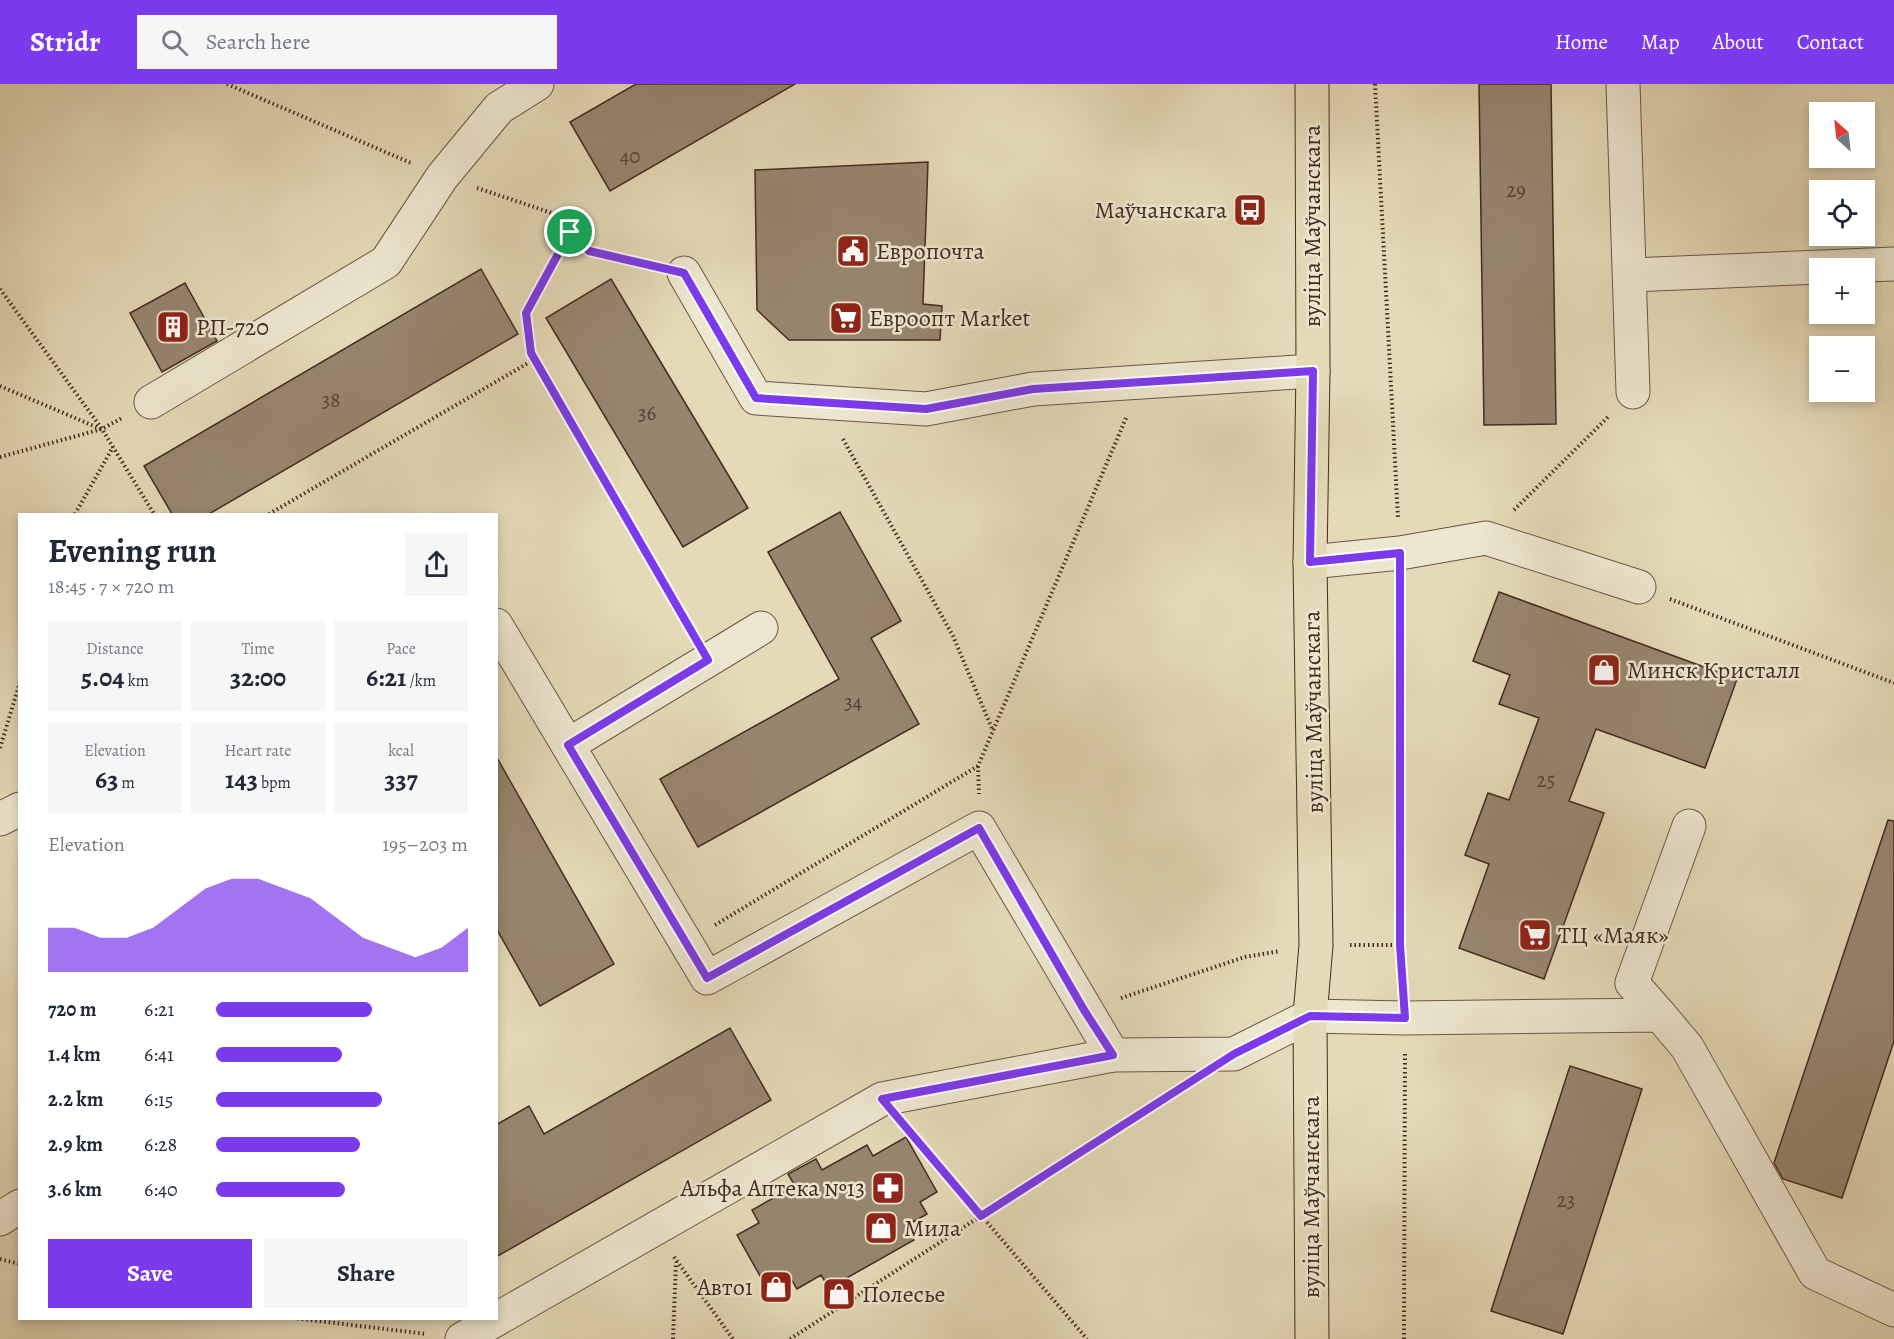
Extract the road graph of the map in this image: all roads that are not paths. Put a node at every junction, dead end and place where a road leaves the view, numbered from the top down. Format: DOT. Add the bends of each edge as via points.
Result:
graph roads {
  1 [pos="537,84"];
  2 [pos="1312,84"];
  3 [pos="1623,84"];
  4 [pos="1894,264"];
  5 [pos="684,273"];
  6 [pos="1631,275"];
  7 [pos="1313,371"];
  8 [pos="1633,392"];
  9 [pos="152,402"];
  10 [pos="1310,562"];
  11 [pos="1640,587"];
  12 [pos="498,628"];
  13 [pos="761,628"];
  14 [pos="568,745"];
  15 [pos="18,810"];
  16 [pos="0,819"];
  17 [pos="1689,826"];
  18 [pos="1660,1015"];
  19 [pos="1310,1016"];
  20 [pos="1113,1055"];
  21 [pos="18,1207"];
  22 [pos="0,1218"];
  23 [pos="1894,1310"];
  24 [pos="498,1319"];
  25 [pos="496,1320"];
  26 [pos="463,1339"];
  27 [pos="1312,1339"];
  1 -- 9 [label="lane" via="499,108 442,177 386,262"];
  2 -- 7 [label="main road, вуліца Маўчанскага"];
  3 -- 6 [label="lane"];
  4 -- 6 [label="lane"];
  5 -- 7 [label="lane" via="756,398 926,409 1033,389"];
  6 -- 8 [label="lane"];
  7 -- 10 [label="main road, вуліца Маўчанскага"];
  10 -- 11 [label="lane" via="1400,553 1486,538"];
  10 -- 19 [label="main road, вуліца Маўчанскага" via="1316,945"];
  12 -- 14 [label="lane"];
  13 -- 14 [label="lane"];
  14 -- 20 [label="lane" via="707,978 979,828"];
  15 -- 16 [label="lane"];
  17 -- 18 [label="lane" via="1632,984"];
  18 -- 19 [label="lane"];
  18 -- 23 [label="lane" via="1687,1047 1815,1273"];
  19 -- 20 [label="lane" via="1234,1054"];
  19 -- 27 [label="main road, вуліца Маўчанскага"];
  20 -- 24 [label="lane" via="882,1099"];
  21 -- 22 [label="lane"];
  25 -- 26 [label="lane"];
}
